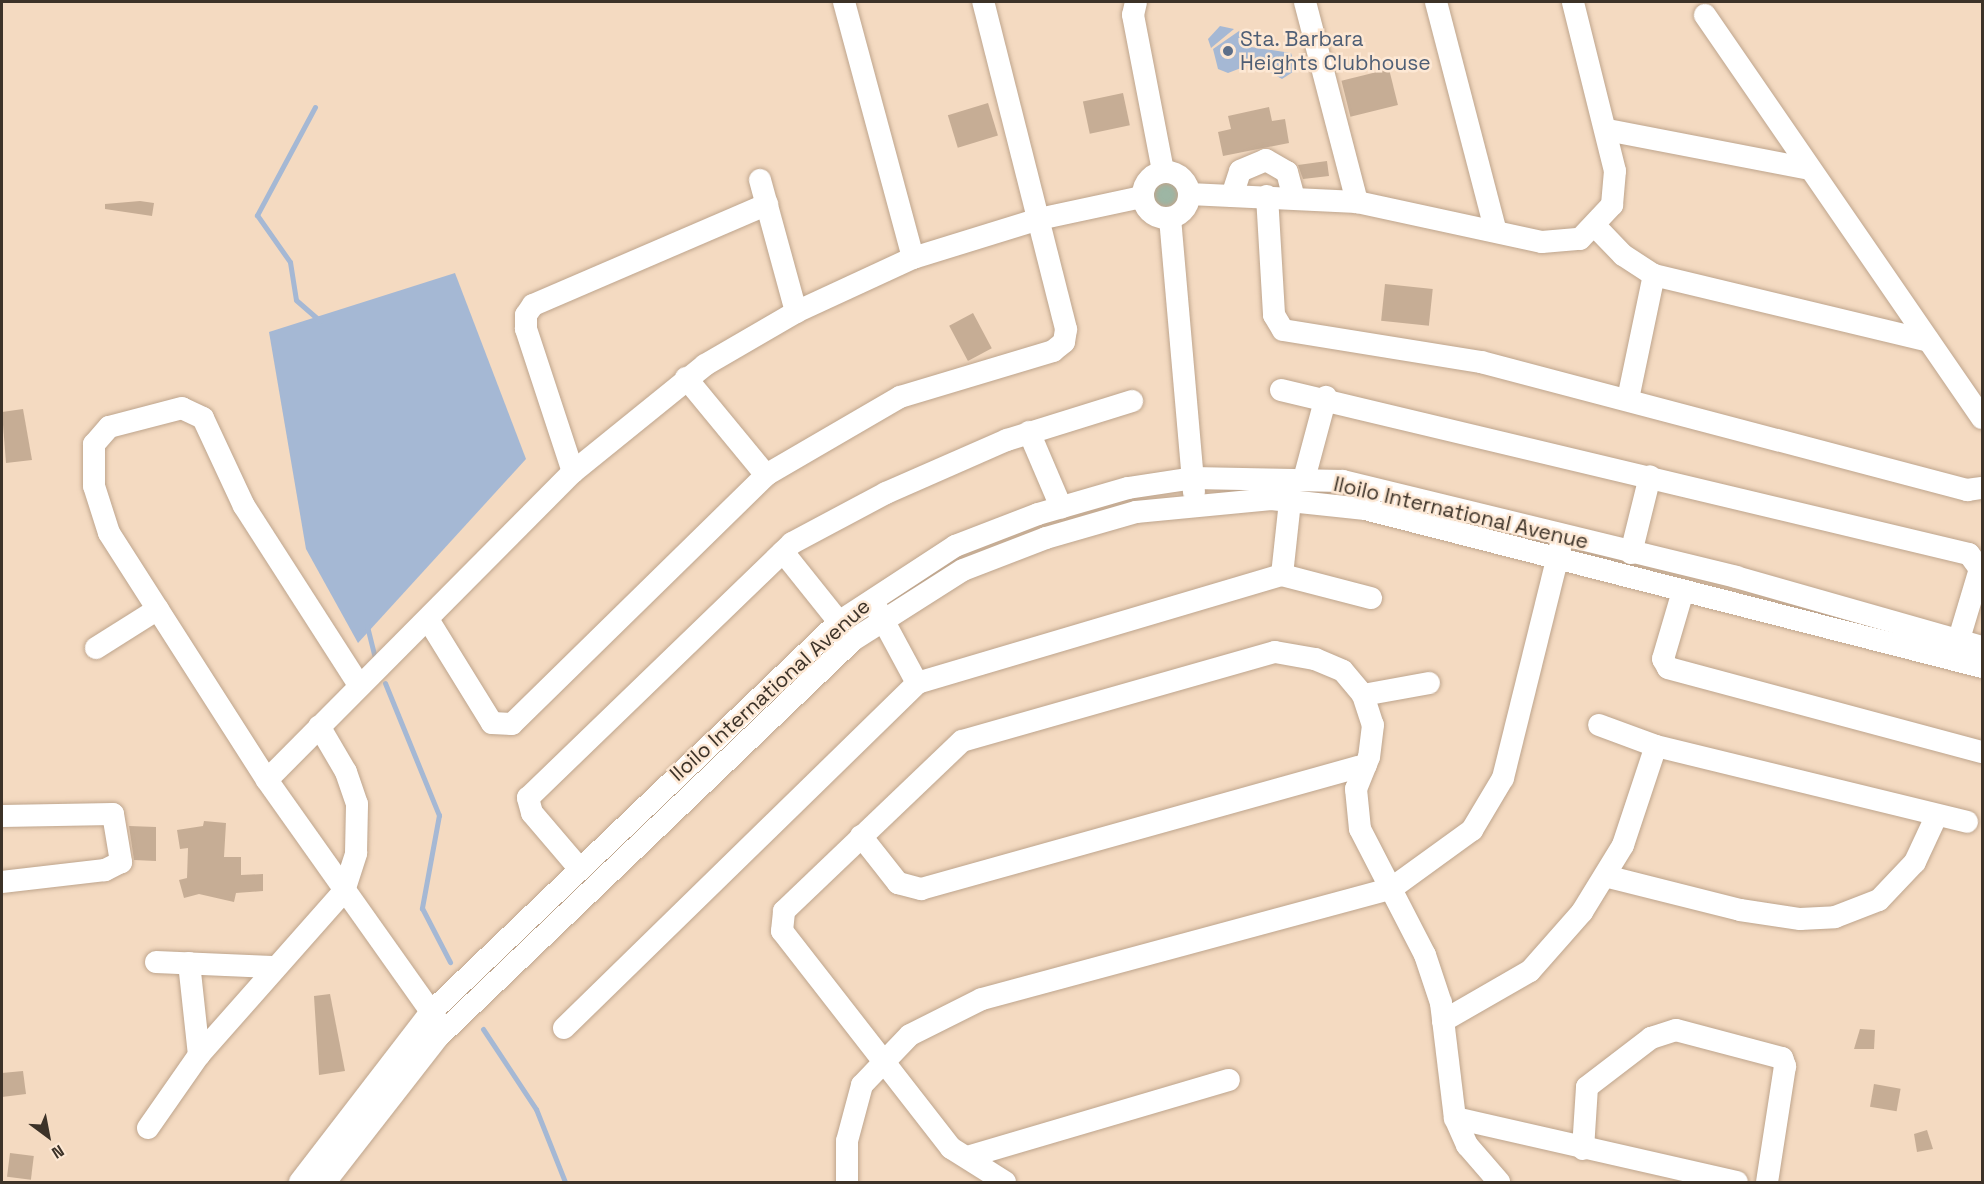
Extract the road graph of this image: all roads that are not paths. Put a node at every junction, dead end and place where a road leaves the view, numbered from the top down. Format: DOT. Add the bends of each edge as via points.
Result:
graph roads {
  1 [pos="844,2"];
  2 [pos="983,2"];
  3 [pos="1136,2"];
  4 [pos="1305,2"];
  5 [pos="1436,2"];
  6 [pos="1573,2"];
  7 [pos="1705,15"];
  8 [pos="1606,130"];
  9 [pos="1809,169"];
  10 [pos="1163,171"];
  11 [pos="760,180"];
  12 [pos="1190,194"];
  13 [pos="1232,195"];
  14 [pos="1267,196"];
  15 [pos="1142,197"];
  16 [pos="1294,198"];
  17 [pos="1357,202"];
  18 [pos="767,204"];
  19 [pos="1170,218"];
  20 [pos="1039,219"];
  21 [pos="1596,227"];
  22 [pos="1495,228"];
  23 [pos="914,258"];
  24 [pos="1654,275"];
  25 [pos="796,312"];
  26 [pos="1928,341"];
  27 [pos="686,378"];
  28 [pos="1281,390"];
  29 [pos="1326,397"];
  30 [pos="1628,399"];
  31 [pos="1132,401"];
  32 [pos="1983,418"];
  33 [pos="1029,432"];
  34 [pos="573,472"];
  35 [pos="766,475"];
  36 [pos="1650,476"];
  37 [pos="1193,478"];
  38 [pos="1304,479"];
  39 [pos="1983,488"];
  40 [pos="1290,501"];
  41 [pos="1196,506"];
  42 [pos="1061,507"];
  43 [pos="1560,547"];
  44 [pos="783,552"];
  45 [pos="1631,553"];
  46 [pos="1281,575"];
  47 [pos="1683,591"];
  48 [pos="871,597"];
  49 [pos="1371,597"];
  50 [pos="158,609"];
  51 [pos="881,619"];
  52 [pos="429,621"];
  53 [pos="839,622"];
  54 [pos="1959,639"];
  55 [pos="1983,647"];
  56 [pos="96,648"];
  57 [pos="1983,667"];
  58 [pos="917,682"];
  59 [pos="1429,683"];
  60 [pos="359,685"];
  61 [pos="1363,695"];
  62 [pos="319,726"];
  63 [pos="1599,726"];
  64 [pos="1656,746"];
  65 [pos="1983,752"];
  66 [pos="1366,765"];
  67 [pos="267,780"];
  68 [pos="2,816"];
  69 [pos="1936,817"];
  70 [pos="1967,822"];
  71 [pos="861,836"];
  72 [pos="579,868"];
  73 [pos="1605,876"];
  74 [pos="2,882"];
  75 [pos="1392,888"];
  76 [pos="344,891"];
  77 [pos="156,962"];
  78 [pos="189,963"];
  79 [pos="272,967"];
  80 [pos="430,1013"];
  81 [pos="1443,1021"];
  82 [pos="564,1028"];
  83 [pos="445,1030"];
  84 [pos="199,1055"];
  85 [pos="883,1062"];
  86 [pos="1229,1080"];
  87 [pos="1455,1118"];
  88 [pos="148,1128"];
  89 [pos="1583,1149"];
  90 [pos="967,1157"];
  91 [pos="300,1182"];
  92 [pos="324,1182"];
  93 [pos="847,1182"];
  94 [pos="1005,1182"];
  95 [pos="1499,1182"];
  96 [pos="1737,1182"];
  97 [pos="1767,1182"];
  1 -- 23 [label="street"];
  2 -- 20 [label="street"];
  3 -- 10 [label="street" via="1133,15"];
  4 -- 17 [label="street"];
  5 -- 22 [label="street"];
  6 -- 8 [label="street"];
  7 -- 9 [label="street"];
  8 -- 9 [label="street"];
  8 -- 21 [label="street" via="1615,171 1612,205"];
  9 -- 26 [label="street"];
  10 -- 12 [label="street" via="1176,173"];
  10 -- 15 [label="street" via="1144,185"];
  11 -- 18 [label="street"];
  12 -- 13 [label="street"];
  12 -- 19 [label="street" via="1180,214"];
  13 -- 14 [label="street"];
  13 -- 16 [label="street" via="1240,171 1266,160 1287,172"];
  14 -- 16 [label="street"];
  14 -- 30 [label="street" via="1274,315 1283,330 1481,362"];
  15 -- 19 [label="street" via="1146,209"];
  15 -- 20 [label="street"];
  16 -- 17 [label="street"];
  17 -- 22 [label="street"];
  18 -- 25 [label="street"];
  18 -- 34 [label="street" via="533,305 526,315 526,329"];
  19 -- 37 [label="street"];
  20 -- 23 [label="street"];
  20 -- 35 [label="street" via="1066,329 1064,342 1053,351 900,397"];
  21 -- 22 [label="street" via="1580,239 1542,242"];
  21 -- 24 [label="street" via="1623,255"];
  23 -- 25 [label="street"];
  24 -- 26 [label="street"];
  24 -- 30 [label="street"];
  25 -- 27 [label="street"];
  26 -- 32 [label="street"];
  27 -- 34 [label="street"];
  27 -- 35 [label="street"];
  28 -- 29 [label="street"];
  29 -- 36 [label="street"];
  29 -- 38 [label="street"];
  30 -- 39 [label="street" via="1967,490"];
  31 -- 33 [label="street"];
  33 -- 42 [label="street"];
  33 -- 44 [label="street" via="886,493"];
  34 -- 52 [label="street"];
  35 -- 52 [label="street" via="512,724 492,723"];
  36 -- 45 [label="street"];
  36 -- 54 [label="street" via="1969,554 1978,560 1980,569"];
  37 -- 38 [label="street, Iloilo International Avenue"];
  37 -- 41 [label="street"];
  37 -- 42 [label="street, Iloilo International Avenue"];
  38 -- 43 [label="street, Iloilo International Avenue" via="1343,482"];
  40 -- 41 [label="street, Iloilo International Avenue"];
  40 -- 43 [label="street, Iloilo International Avenue" via="1365,509"];
  40 -- 46 [label="street"];
  41 -- 51 [label="street, Iloilo International Avenue" via="1136,512 1046,538 963,570"];
  42 -- 48 [label="street, Iloilo International Avenue" via="955,546"];
  43 -- 45 [label="street, Iloilo International Avenue"];
  43 -- 47 [label="street, Iloilo International Avenue"];
  43 -- 75 [label="street" via="1503,778 1472,830"];
  44 -- 53 [label="street"];
  44 -- 72 [label="street" via="528,798 532,813"];
  45 -- 54 [label="street, Iloilo International Avenue"];
  46 -- 49 [label="street"];
  46 -- 58 [label="street"];
  47 -- 57 [label="street, Iloilo International Avenue"];
  47 -- 65 [label="street" via="1663,658 1668,668"];
  48 -- 51 [label="street"];
  48 -- 53 [label="street, Iloilo International Avenue"];
  50 -- 56 [label="street"];
  50 -- 60 [label="street" via="109,533 94,486 94,444 109,427 182,408 203,418 244,506"];
  50 -- 67 [label="street"];
  51 -- 58 [label="street"];
  51 -- 83 [label="street, Iloilo International Avenue" via="783,704"];
  52 -- 60 [label="street"];
  53 -- 72 [label="street, Iloilo International Avenue"];
  54 -- 55 [label="street, Iloilo International Avenue"];
  58 -- 82 [label="street"];
  59 -- 61 [label="street"];
  60 -- 62 [label="street"];
  61 -- 66 [label="street" via="1373,725"];
  61 -- 71 [label="street" via="1343,671 1315,659 1275,652 962,741"];
  62 -- 67 [label="street"];
  62 -- 76 [label="street" via="346,772 357,804 356,853"];
  63 -- 64 [label="street"];
  64 -- 69 [label="street"];
  64 -- 73 [label="street" via="1623,845"];
  66 -- 71 [label="street" via="921,890 898,884"];
  66 -- 75 [label="street" via="1356,789 1360,830"];
  67 -- 76 [label="street"];
  68 -- 74 [label="street" via="112,814 121,862 105,870"];
  69 -- 70 [label="street"];
  69 -- 73 [label="street" via="1915,862 1879,900 1835,917 1800,919 1740,910"];
  71 -- 85 [label="street" via="784,911 782,931"];
  72 -- 80 [label="street, Iloilo International Avenue"];
  73 -- 81 [label="street" via="1530,971"];
  75 -- 81 [label="street" via="1425,955"];
  75 -- 85 [label="street" via="982,999 910,1035"];
  76 -- 79 [label="street"];
  76 -- 80 [label="street"];
  77 -- 78 [label="street"];
  78 -- 79 [label="street"];
  78 -- 84 [label="street"];
  79 -- 84 [label="street"];
  80 -- 83 [label="street"];
  80 -- 91 [label="street, Iloilo International Avenue"];
  81 -- 87 [label="street"];
  83 -- 92 [label="street, Iloilo International Avenue"];
  84 -- 88 [label="street"];
  85 -- 90 [label="street" via="951,1148"];
  85 -- 93 [label="street" via="862,1085 847,1141"];
  86 -- 90 [label="street"];
  87 -- 89 [label="street"];
  87 -- 95 [label="street" via="1467,1145"];
  89 -- 96 [label="street"];
  89 -- 97 [label="street" via="1587,1087 1651,1038 1676,1030 1782,1058 1785,1066"];
  90 -- 94 [label="street"];
}
